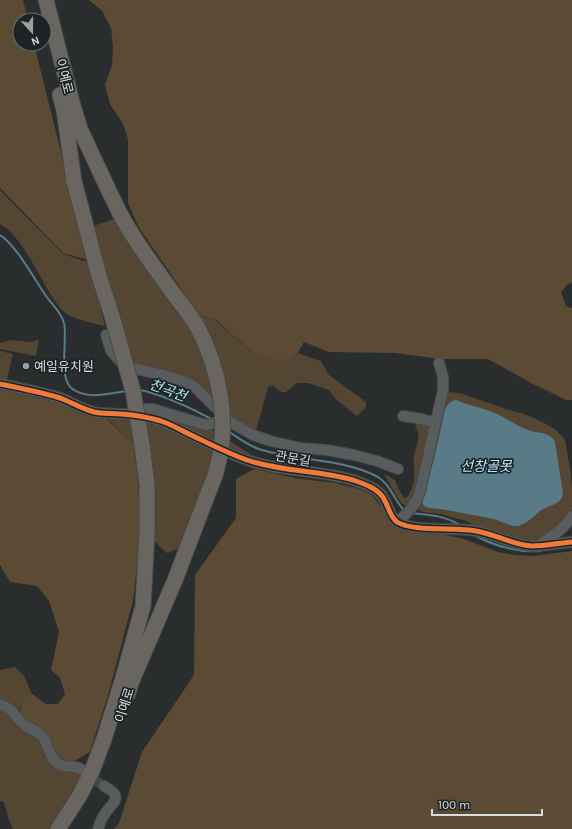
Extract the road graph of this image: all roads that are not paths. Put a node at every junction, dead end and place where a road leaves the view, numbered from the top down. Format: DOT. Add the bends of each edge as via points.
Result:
graph roads {
  1 [pos="36,0"];
  2 [pos="46,0"];
  3 [pos="39,12"];
  4 [pos="49,52"];
  5 [pos="106,335"];
  6 [pos="439,363"];
  7 [pos="0,384"];
  8 [pos="122,414"];
  9 [pos="403,416"];
  10 [pos="218,420"];
  11 [pos="436,423"];
  12 [pos="398,469"];
  13 [pos="572,516"];
  14 [pos="398,522"];
  15 [pos="572,542"];
  16 [pos="540,545"];
  17 [pos="0,704"];
  18 [pos="82,770"];
  19 [pos="104,786"];
  20 [pos="58,829"];
  21 [pos="70,829"];
  22 [pos="98,829"];
  1 -- 3 [label="highway"];
  2 -- 21 [label="highway, 이예로, bridge" via="80,129 127,226 196,326 215,370 223,420 218,467 175,580 131,683 100,774"];
  4 -- 20 [label="highway, 이예로, bridge" via="64,110 74,181 133,391 147,485 147,534 142,606 123,678 92,771"];
  5 -- 10 [label="street" via="111,351 123,364 186,382 195,387"];
  6 -- 11 [label="street" via="444,390"];
  7 -- 8 [label="street, 관문길" via="54,396 95,412"];
  8 -- 10 [label="street" via="139,409 152,409 206,425"];
  8 -- 14 [label="street, 관문길" via="164,422 248,460 353,480 375,489"];
  9 -- 11 [label="street"];
  10 -- 12 [label="street" via="260,438 300,448 354,455"];
  11 -- 14 [label="street" via="418,498"];
  13 -- 16 [label="street" via="563,527"];
  14 -- 16 [label="street" via="417,527 476,531 517,544"];
  15 -- 16 [label="street"];
  17 -- 18 [label="street" via="42,736 50,754 58,763 65,767 77,766"];
  19 -- 22 [label="street" via="115,794 116,801 104,814"];
}
